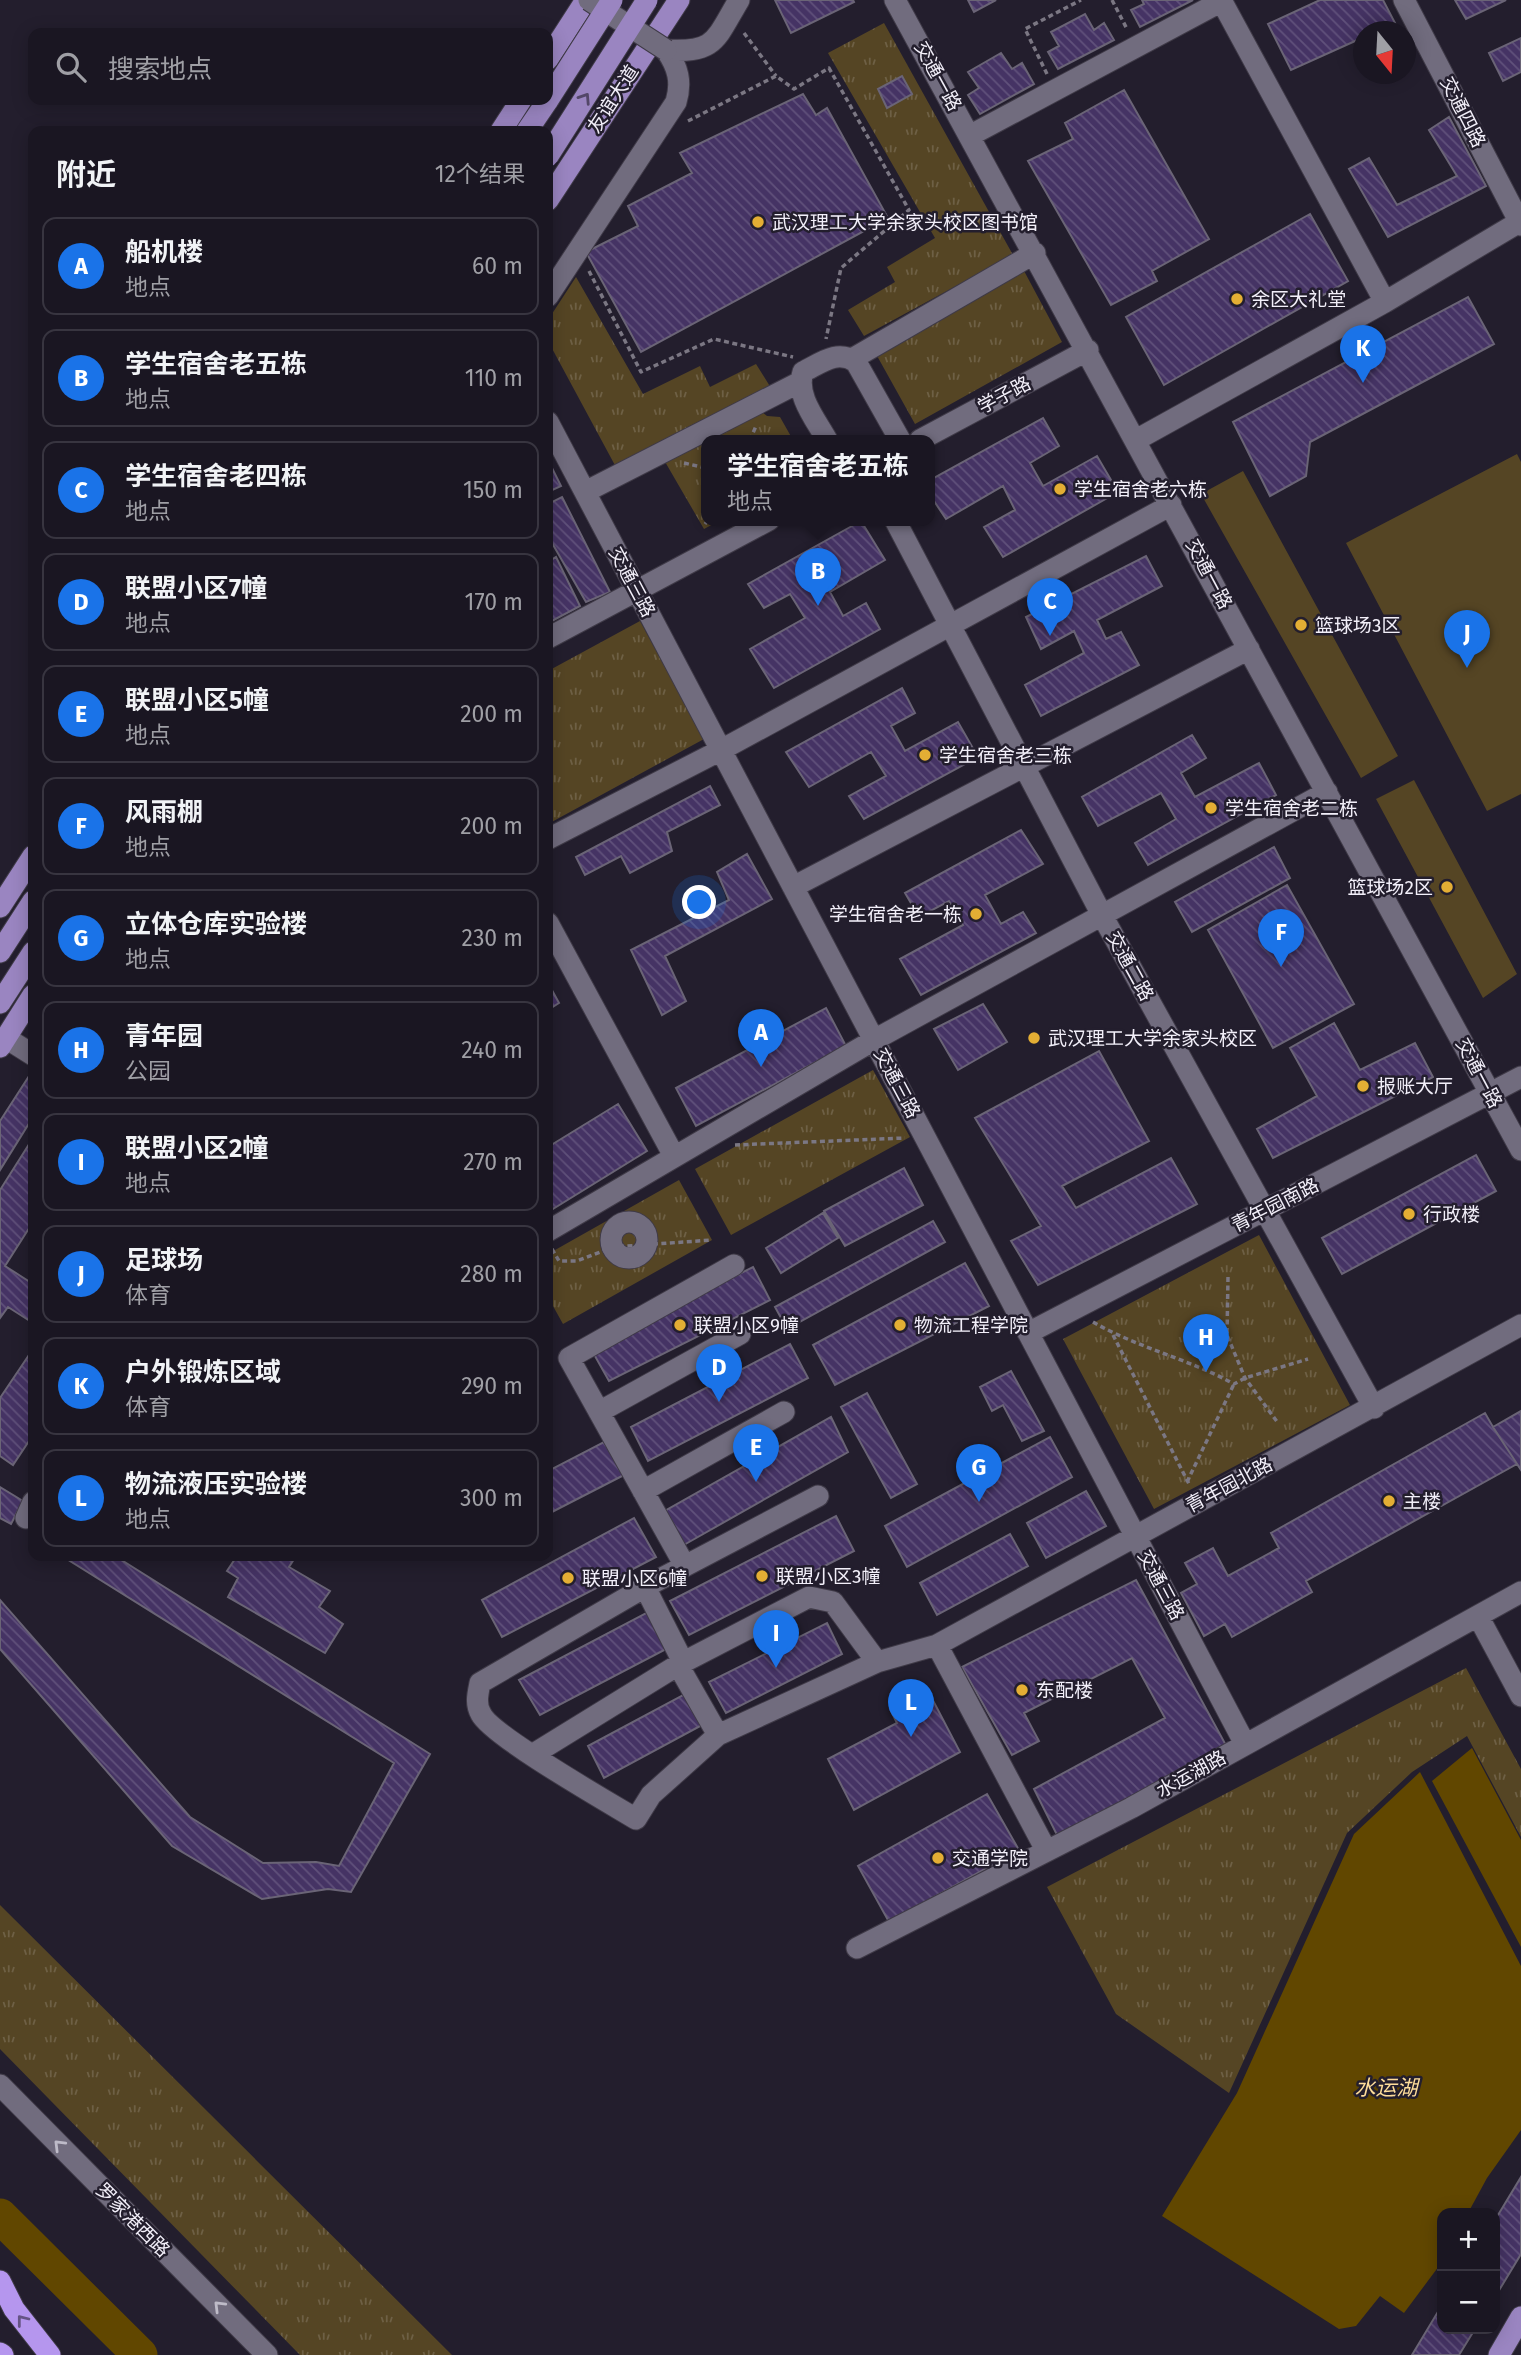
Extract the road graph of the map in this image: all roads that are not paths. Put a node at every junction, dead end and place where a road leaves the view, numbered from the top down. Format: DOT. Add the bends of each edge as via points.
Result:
graph roads {
  1 [pos="587,0"];
  2 [pos="612,0"];
  3 [pos="648,0"];
  4 [pos="679,0"];
  5 [pos="895,0"];
  6 [pos="1404,0"];
  7 [pos="1221,1"];
  8 [pos="734,7"];
  9 [pos="666,50"];
  10 [pos="553,51"];
  11 [pos="553,92"];
  12 [pos="519,105"];
  13 [pos="545,105"];
  14 [pos="504,126"];
  15 [pos="530,126"];
  16 [pos="971,135"];
  17 [pos="553,148"];
  18 [pos="553,192"];
  19 [pos="1520,223"];
  20 [pos="1035,253"];
  21 [pos="553,288"];
  22 [pos="1385,302"];
  23 [pos="1088,351"];
  24 [pos="852,359"];
  25 [pos="800,382"];
  26 [pos="553,431"];
  27 [pos="824,435"];
  28 [pos="897,435"];
  29 [pos="929,435"];
  30 [pos="1136,440"];
  31 [pos="585,492"];
  32 [pos="1171,505"];
  33 [pos="758,526"];
  34 [pos="898,526"];
  35 [pos="637,591"];
  36 [pos="948,626"];
  37 [pos="553,635"];
  38 [pos="1249,649"];
  39 [pos="721,750"];
  40 [pos="1024,767"];
  41 [pos="1327,792"];
  42 [pos="553,836"];
  43 [pos="28,864"];
  44 [pos="793,887"];
  45 [pos="0,907"];
  46 [pos="28,909"];
  47 [pos="1103,917"];
  48 [pos="553,932"];
  49 [pos="0,952"];
  50 [pos="28,960"];
  51 [pos="0,1003"];
  52 [pos="28,1003"];
  53 [pos="874,1040"];
  54 [pos="3,1043"];
  55 [pos="28,1053"];
  56 [pos="1521,1077"];
  57 [pos="1490,1093"];
  58 [pos="1521,1150"];
  59 [pos="674,1156"];
  60 [pos="1265,1210"];
  61 [pos="553,1228"];
  62 [pos="646,1246"];
  63 [pos="734,1265"];
  64 [pos="1521,1325"];
  65 [pos="1028,1333"];
  66 [pos="740,1335"];
  67 [pos="1374,1408"];
  68 [pos="599,1412"];
  69 [pos="784,1412"];
  70 [pos="643,1491"];
  71 [pos="818,1496"];
  72 [pos="1135,1535"];
  73 [pos="685,1566"];
  74 [pos="645,1587"];
  75 [pos="1521,1592"];
  76 [pos="1478,1616"];
  77 [pos="937,1645"];
  78 [pos="877,1662"];
  79 [pos="681,1664"];
  80 [pos="1521,1696"];
  81 [pos="718,1735"];
  82 [pos="1245,1744"];
  83 [pos="532,1755"];
  84 [pos="1046,1850"];
  85 [pos="857,1948"];
  86 [pos="0,2085"];
  87 [pos="0,2281"];
  88 [pos="1521,2317"];
  89 [pos="50,2355"];
  90 [pos="267,2355"];
  91 [pos="1499,2355"];
  1 -- 9 [label="street, bridge"];
  1 -- 10 [label="main road"];
  2 -- 11 [label="main road, bridge"];
  17 -- 3 [label="main road, one-way, bridge"];
  4 -- 18 [label="main road, 友谊大道"];
  5 -- 16 [label="street, 交通一路"];
  6 -- 19 [label="street, 交通四路"];
  7 -- 16 [label="street"];
  7 -- 22 [label="street"];
  8 -- 9 [label="street" via="716,38 702,50"];
  9 -- 21 [label="street" via="675,62 680,87 676,102"];
  12 -- 14 [label="main road"];
  13 -- 15 [label="main road"];
  16 -- 20 [label="street, 交通一路"];
  19 -- 22 [label="street"];
  20 -- 23 [label="street, 交通一路"];
  20 -- 24 [label="street"];
  22 -- 30 [label="street"];
  23 -- 29 [label="street, 学子路"];
  23 -- 30 [label="street, 交通一路"];
  24 -- 25 [label="street" via="835,355 803,372"];
  24 -- 28 [label="street"];
  25 -- 27 [label="street"];
  25 -- 31 [label="street"];
  26 -- 31 [label="street, 交通三路"];
  30 -- 32 [label="street, 交通一路"];
  31 -- 35 [label="street, 交通三路"];
  32 -- 36 [label="street"];
  32 -- 38 [label="street, 交通一路"];
  33 -- 35 [label="street"];
  34 -- 36 [label="street, 交通二路"];
  35 -- 37 [label="street"];
  35 -- 39 [label="street, 交通三路"];
  36 -- 39 [label="street"];
  36 -- 40 [label="street, 交通二路"];
  38 -- 40 [label="street"];
  38 -- 41 [label="street, 交通一路"];
  39 -- 42 [label="street"];
  39 -- 44 [label="street, 交通三路"];
  40 -- 44 [label="street"];
  40 -- 47 [label="street, 交通二路"];
  41 -- 47 [label="street"];
  41 -- 57 [label="street, 交通一路"];
  43 -- 45 [label="main road"];
  44 -- 53 [label="street, 交通三路"];
  46 -- 49 [label="main road"];
  47 -- 53 [label="street"];
  47 -- 60 [label="street, 交通二路"];
  48 -- 59 [label="street"];
  50 -- 51 [label="main road"];
  52 -- 54 [label="main road"];
  53 -- 59 [label="street"];
  53 -- 65 [label="street, 交通三路"];
  54 -- 55 [label="street"];
  56 -- 57 [label="street, 青年园南路"];
  57 -- 58 [label="street, 交通一路"];
  57 -- 60 [label="street, 青年园南路"];
  59 -- 61 [label="street"];
  60 -- 65 [label="street, 青年园南路"];
  60 -- 67 [label="street, 交通二路"];
  62 -- 62 [label="street" via="640,1255 621,1256 613,1247 613,1232 628,1222 636,1223 645,1230"];
  63 -- 68 [label="street" via="569,1358"];
  64 -- 67 [label="street, 青年园北路"];
  65 -- 72 [label="street, 交通三路"];
  66 -- 68 [label="street"];
  67 -- 72 [label="street, 青年园北路"];
  68 -- 70 [label="street"];
  69 -- 70 [label="street"];
  70 -- 73 [label="street"];
  71 -- 73 [label="street"];
  72 -- 77 [label="street, 青年园北路"];
  72 -- 82 [label="street, 交通三路"];
  73 -- 74 [label="street"];
  74 -- 79 [label="street"];
  74 -- 83 [label="street" via="480,1683 481,1714"];
  75 -- 76 [label="street, 水运湖路"];
  76 -- 80 [label="street"];
  76 -- 82 [label="street, 水运湖路"];
  77 -- 78 [label="street, 青年园北路"];
  77 -- 84 [label="street"];
  78 -- 79 [label="street" via="833,1602 809,1597"];
  78 -- 81 [label="street, 青年园北路"];
  79 -- 81 [label="street"];
  79 -- 83 [label="street"];
  81 -- 83 [label="street, 青年园北路" via="650,1795 636,1819"];
  82 -- 84 [label="street, 水运湖路"];
  84 -- 85 [label="street, 水运湖路"];
  90 -- 86 [label="street, 罗家港西路, one-way"];
  89 -- 87 [label="highway, one-way" via="14,2309"];
  88 -- 91 [label="main road"];
}
